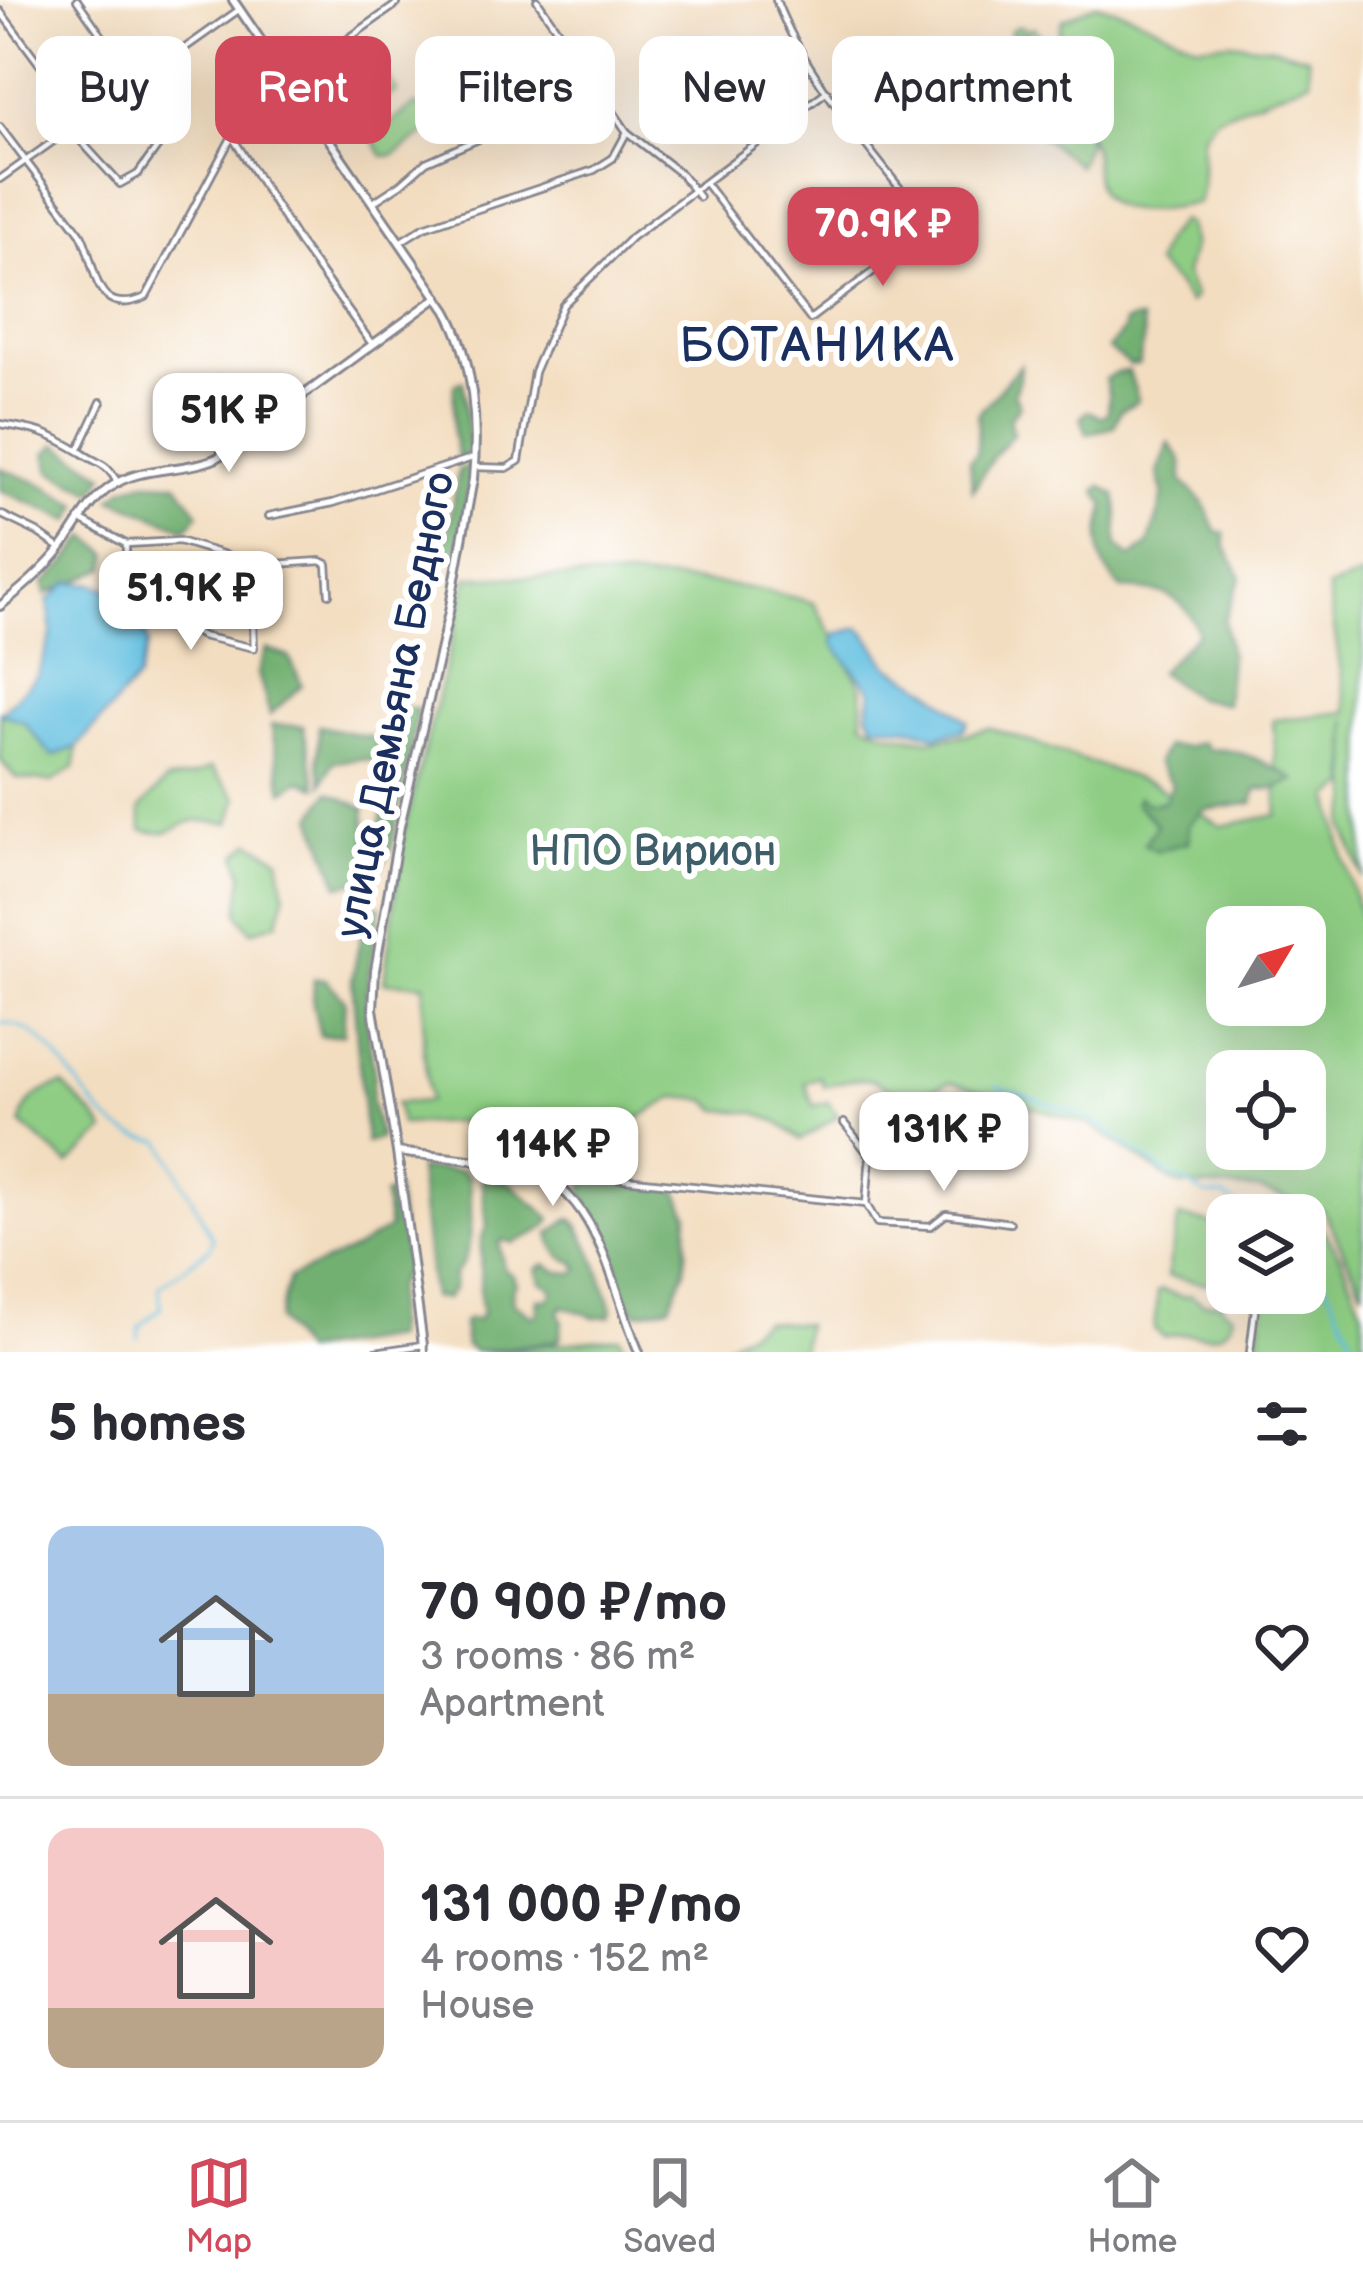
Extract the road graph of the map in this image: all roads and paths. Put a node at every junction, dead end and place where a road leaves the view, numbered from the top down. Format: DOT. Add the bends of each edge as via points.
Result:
graph roads {
  1 [pos="77,0"];
  2 [pos="233,0"];
  3 [pos="394,0"];
  4 [pos="537,0"];
  5 [pos="776,0"];
  6 [pos="240,9"];
  7 [pos="0,11"];
  8 [pos="102,36"];
  9 [pos="259,36"];
  10 [pos="353,36"];
  11 [pos="561,36"];
  12 [pos="191,43"];
  13 [pos="36,59"];
  14 [pos="827,92"];
  15 [pos="615,115"];
  16 [pos="0,127"];
  17 [pos="627,132"];
  18 [pos="48,144"];
  19 [pos="83,144"];
  20 [pos="226,144"];
  21 [pos="237,144"];
  22 [pos="333,144"];
  23 [pos="468,144"];
  24 [pos="158,146"];
  25 [pos="26,160"];
  26 [pos="0,179"];
  27 [pos="706,184"];
  28 [pos="697,194"];
  29 [pos="372,202"];
  30 [pos="400,242"];
  31 [pos="438,297"];
  32 [pos="372,344"];
  33 [pos="101,402"];
  34 [pos="0,424"];
  35 [pos="79,449"];
  36 [pos="475,458"];
  37 [pos="474,467"];
  38 [pos="118,483"];
  39 [pos="0,514"];
  40 [pos="269,516"];
  41 [pos="79,519"];
  42 [pos="126,544"];
  43 [pos="60,548"];
  44 [pos="329,594"];
  45 [pos="252,600"];
  46 [pos="0,606"];
  47 [pos="844,1123"];
  48 [pos="397,1151"];
  49 [pos="557,1183"];
  50 [pos="866,1204"];
  51 [pos="1010,1223"];
  52 [pos="1255,1314"];
  53 [pos="424,1348"];
  54 [pos="375,1352"];
  55 [pos="639,1352"];
  56 [pos="1250,1352"];
  1 -- 8 [label="street"];
  2 -- 6 [label="street, улица Демьяна Бедного"];
  3 -- 10 [label="street"];
  4 -- 11 [label="street"];
  5 -- 14 [label="street"];
  6 -- 9 [label="street, улица Демьяна Бедного"];
  6 -- 12 [label="street"];
  7 -- 13 [label="street"];
  14 -- 27 [label="street"];
  14 -- 27 [label="street" via="931,228 810,320"];
  15 -- 17 [label="street"];
  16 -- 25 [label="street"];
  17 -- 28 [label="street"];
  17 -- 30 [label="street" via="613,158 594,170"];
  18 -- 25 [label="street"];
  19 -- 24 [label="street" via="119,184 138,174"];
  20 -- 25 [label="street" via="146,297 132,304 94,281 81,234"];
  21 -- 32 [label="street"];
  22 -- 29 [label="street, улица Демьяна Бедного"];
  23 -- 29 [label="street" via="426,162"];
  25 -- 26 [label="street"];
  27 -- 28 [label="street"];
  28 -- 37 [label="street" via="632,237 563,305 534,372 519,461"];
  29 -- 30 [label="street, улица Демьяна Бедного"];
  30 -- 31 [label="street, улица Демьяна Бедного"];
  31 -- 32 [label="street"];
  31 -- 36 [label="street, улица Демьяна Бедного" via="465,360"];
  32 -- 38 [label="street" via="217,458"];
  33 -- 35 [label="street"];
  34 -- 35 [label="street"];
  35 -- 38 [label="street"];
  36 -- 37 [label="street, улица Демьяна Бедного"];
  36 -- 40 [label="street"];
  37 -- 48 [label="street, улица Демьяна Бедного" via="375,970 375,1028"];
  38 -- 41 [label="street"];
  39 -- 43 [label="street"];
  41 -- 42 [label="street"];
  41 -- 43 [label="street"];
  42 -- 44 [label="street" via="179,541 259,565 320,561"];
  42 -- 45 [label="street" via="130,570 202,636 254,648"];
  43 -- 46 [label="street"];
  47 -- 50 [label="street" via="870,1156"];
  48 -- 49 [label="street" via="527,1170"];
  48 -- 53 [label="street, улица Демьяна Бедного"];
  49 -- 50 [label="street" via="585,1174"];
  49 -- 55 [label="street" via="579,1206 606,1259"];
  50 -- 51 [label="street" via="877,1223 931,1226 946,1214"];
  52 -- 56 [label="street"];
  53 -- 54 [label="street"];
}
